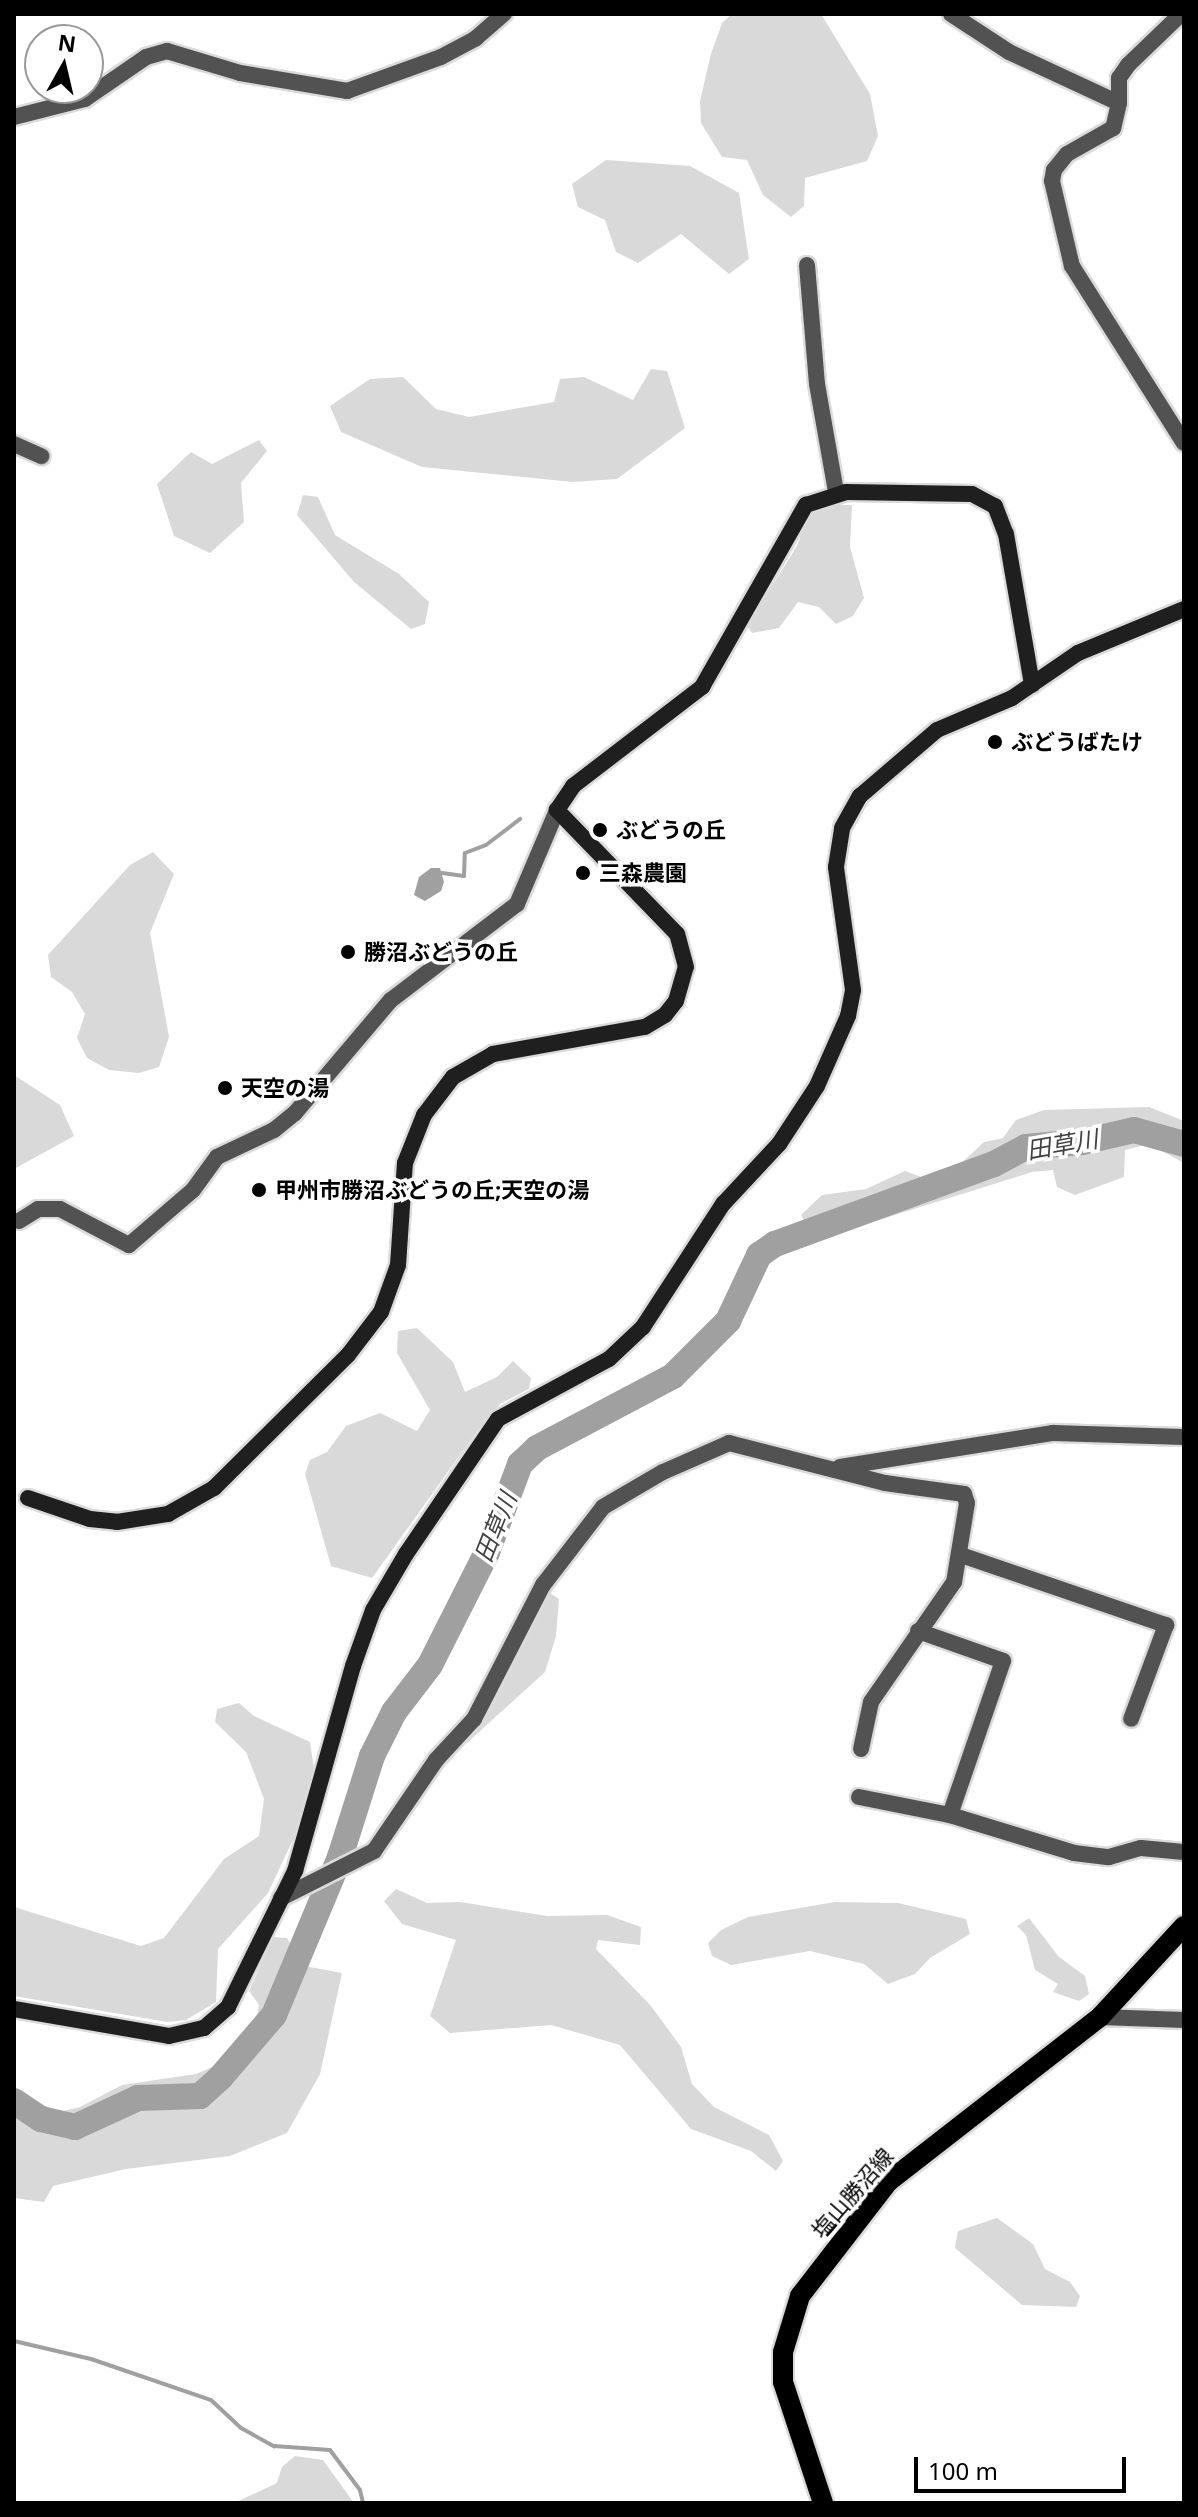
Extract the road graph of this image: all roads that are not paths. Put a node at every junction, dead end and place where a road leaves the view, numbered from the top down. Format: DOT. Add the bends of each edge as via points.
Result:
graph roads {
  1 [pos="504,14"];
  2 [pos="951,14"];
  3 [pos="1181,14"];
  4 [pos="1119,103"];
  5 [pos="14,117"];
  6 [pos="807,265"];
  7 [pos="1184,443"];
  8 [pos="14,444"];
  9 [pos="41,456"];
  10 [pos="836,492"];
  11 [pos="1184,609"];
  12 [pos="1032,685"];
  13 [pos="557,810"];
  14 [pos="19,1221"];
  15 [pos="1184,1437"];
  16 [pos="834,1468"];
  17 [pos="28,1498"];
  18 [pos="961,1555"];
  19 [pos="918,1631"];
  20 [pos="1131,1719"];
  21 [pos="861,1749"];
  22 [pos="859,1797"];
  23 [pos="950,1815"];
  24 [pos="1184,1852"];
  25 [pos="281,1898"];
  26 [pos="1184,1926"];
  27 [pos="14,2009"];
  28 [pos="1100,2017"];
  29 [pos="1184,2020"];
  30 [pos="823,2503"];
  1 -- 5 [label="street" via="476,38 441,57 347,91 254,77 167,51 146,57 85,99"];
  2 -- 4 [label="street" via="1009,52"];
  3 -- 4 [label="street" via="1128,65 1119,78"];
  4 -- 7 [label="street" via="1113,128 1067,154 1052,181 1072,266"];
  6 -- 10 [label="street" via="815,369"];
  8 -- 9 [label="street"];
  10 -- 12 [label="street" via="972,494 995,506 1006,534"];
  10 -- 13 [label="street" via="806,505 702,687 573,786"];
  11 -- 12 [label="street" via="1078,653"];
  12 -- 25 [label="street" via="983,713 937,730 860,796 842,828 836,867 853,990 848,1016 817,1086 779,1144 723,1204 643,1327 609,1359 517,1404 480,1442 373,1610 306,1841"];
  13 -- 14 [label="street" via="536,870 517,904 391,1000 295,1113 274,1130 217,1157 193,1190 129,1245 60,1209 38,1209"];
  13 -- 17 [label="street" via="677,934 686,967 676,1001 645,1027 493,1054 453,1077 424,1115 405,1163 398,1265 381,1312 348,1355 214,1488 168,1514 117,1522 90,1519"];
  15 -- 16 [label="street" via="1053,1433"];
  16 -- 18 [label="street" via="885,1483 964,1494"];
  16 -- 25 [label="street" via="729,1443 663,1472 603,1507 543,1585 474,1719 436,1760 374,1851"];
  18 -- 19 [label="street" via="954,1582"];
  18 -- 20 [label="street" via="1166,1625"];
  19 -- 21 [label="street" via="871,1702"];
  19 -- 23 [label="street" via="1003,1661"];
  22 -- 23 [label="street"];
  23 -- 24 [label="street" via="1074,1853 1109,1857 1141,1848"];
  25 -- 27 [label="street" via="228,2007 204,2028 169,2036"];
  26 -- 28 [label="main road, 塩山勝沼線"];
  28 -- 29 [label="street"];
  28 -- 30 [label="main road, 塩山勝沼線" via="904,2167 800,2296 786,2337 783,2382"];
}
